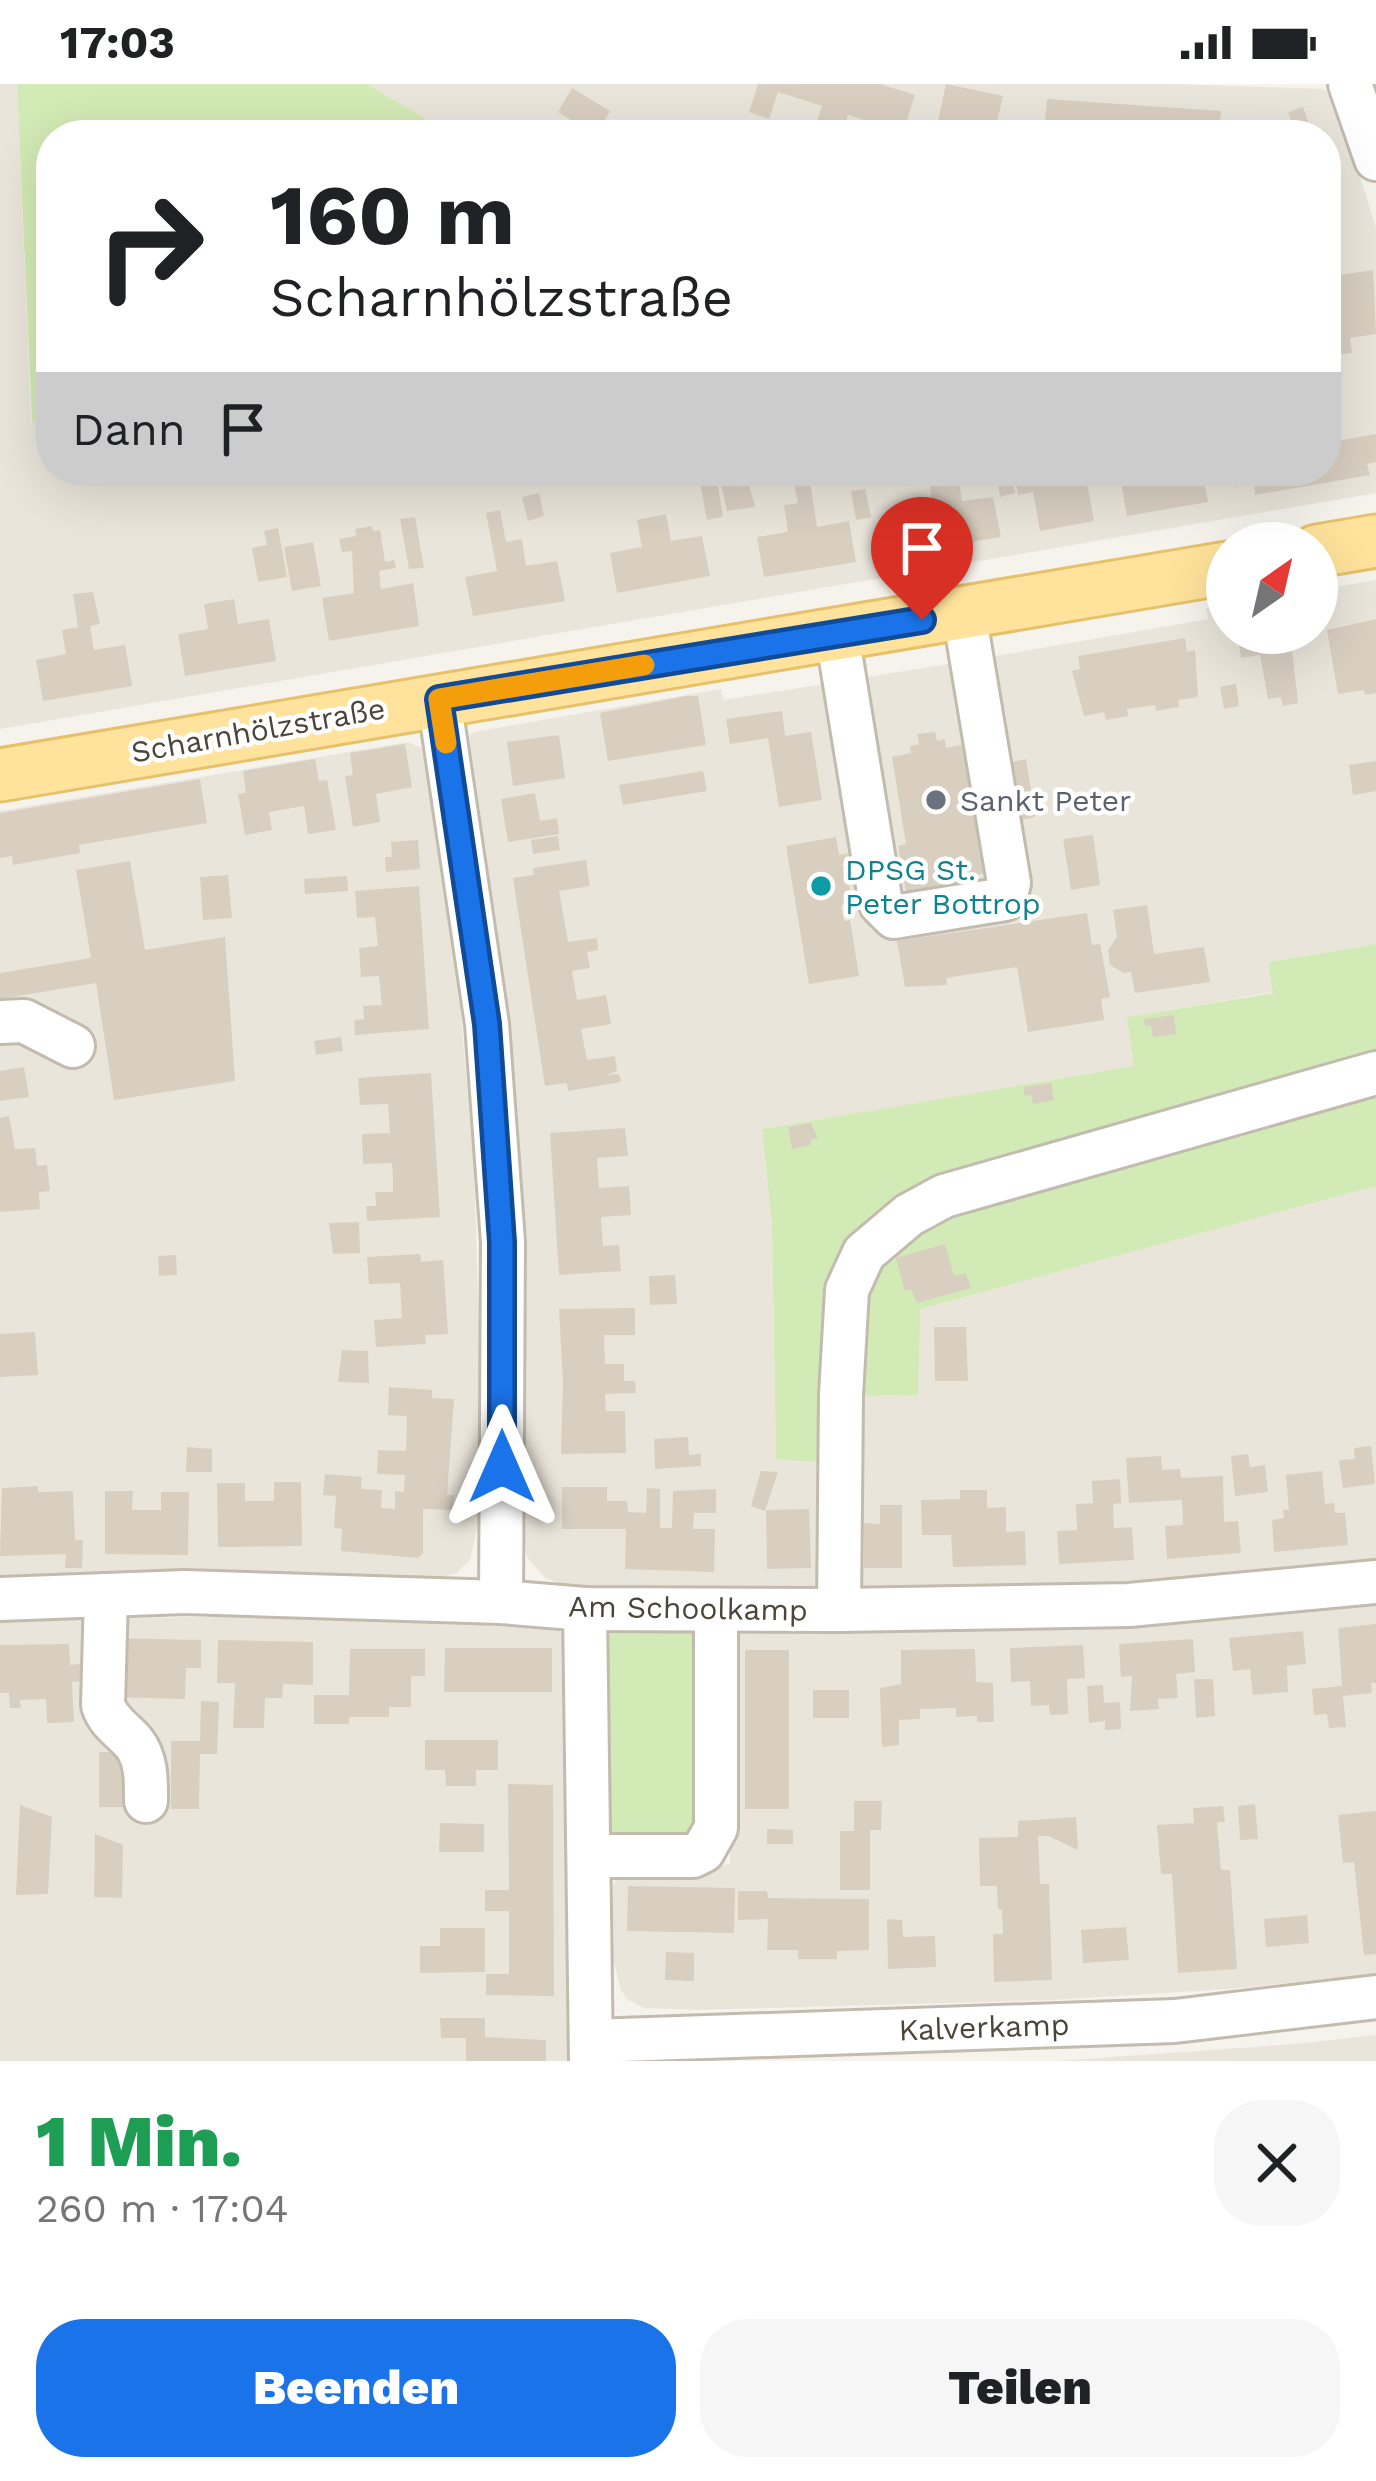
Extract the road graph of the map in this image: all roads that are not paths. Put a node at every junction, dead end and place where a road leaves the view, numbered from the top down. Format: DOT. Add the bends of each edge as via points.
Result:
graph roads {
  1 [pos="1350,84"];
  2 [pos="1376,159"];
  3 [pos="1376,541"];
  4 [pos="1338,547"];
  5 [pos="1206,572"];
  6 [pos="964,613"];
  7 [pos="837,634"];
  8 [pos="439,699"];
  9 [pos="0,775"];
  10 [pos="0,1022"];
  11 [pos="74,1046"];
  12 [pos="1376,1073"];
  13 [pos="1376,1582"];
  14 [pos="106,1594"];
  15 [pos="0,1599"];
  16 [pos="501,1602"];
  17 [pos="585,1609"];
  18 [pos="716,1610"];
  19 [pos="839,1610"];
  20 [pos="146,1801"];
  21 [pos="589,1856"];
  22 [pos="1376,1997"];
  23 [pos="591,2051"];
  1 -- 2 [label="street"];
  3 -- 4 [label="main road"];
  5 -- 6 [label="main road, Scharnhölzstraße"];
  6 -- 7 [label="main road, Scharnhölzstraße"];
  6 -- 7 [label="street" via="1009,883 1005,899 894,917 881,904"];
  7 -- 8 [label="main road, Scharnhölzstraße"];
  8 -- 9 [label="main road, Scharnhölzstraße"];
  8 -- 16 [label="street" via="487,1024 501,1220"];
  10 -- 11 [label="street" via="24,1021"];
  12 -- 19 [label="street" via="944,1196 864,1253 847,1290"];
  13 -- 19 [label="street, Am Schoolkamp" via="1129,1605"];
  14 -- 15 [label="street, Am Schoolkamp"];
  14 -- 16 [label="street, Am Schoolkamp"];
  14 -- 20 [label="street" via="104,1705 138,1748"];
  16 -- 17 [label="street, Am Schoolkamp"];
  17 -- 18 [label="street, Am Schoolkamp"];
  17 -- 21 [label="street"];
  18 -- 19 [label="street, Am Schoolkamp"];
  18 -- 21 [label="street" via="711,1840 693,1856"];
  21 -- 23 [label="street"];
  22 -- 23 [label="street, Kalverkamp" via="1174,2021"];
}
